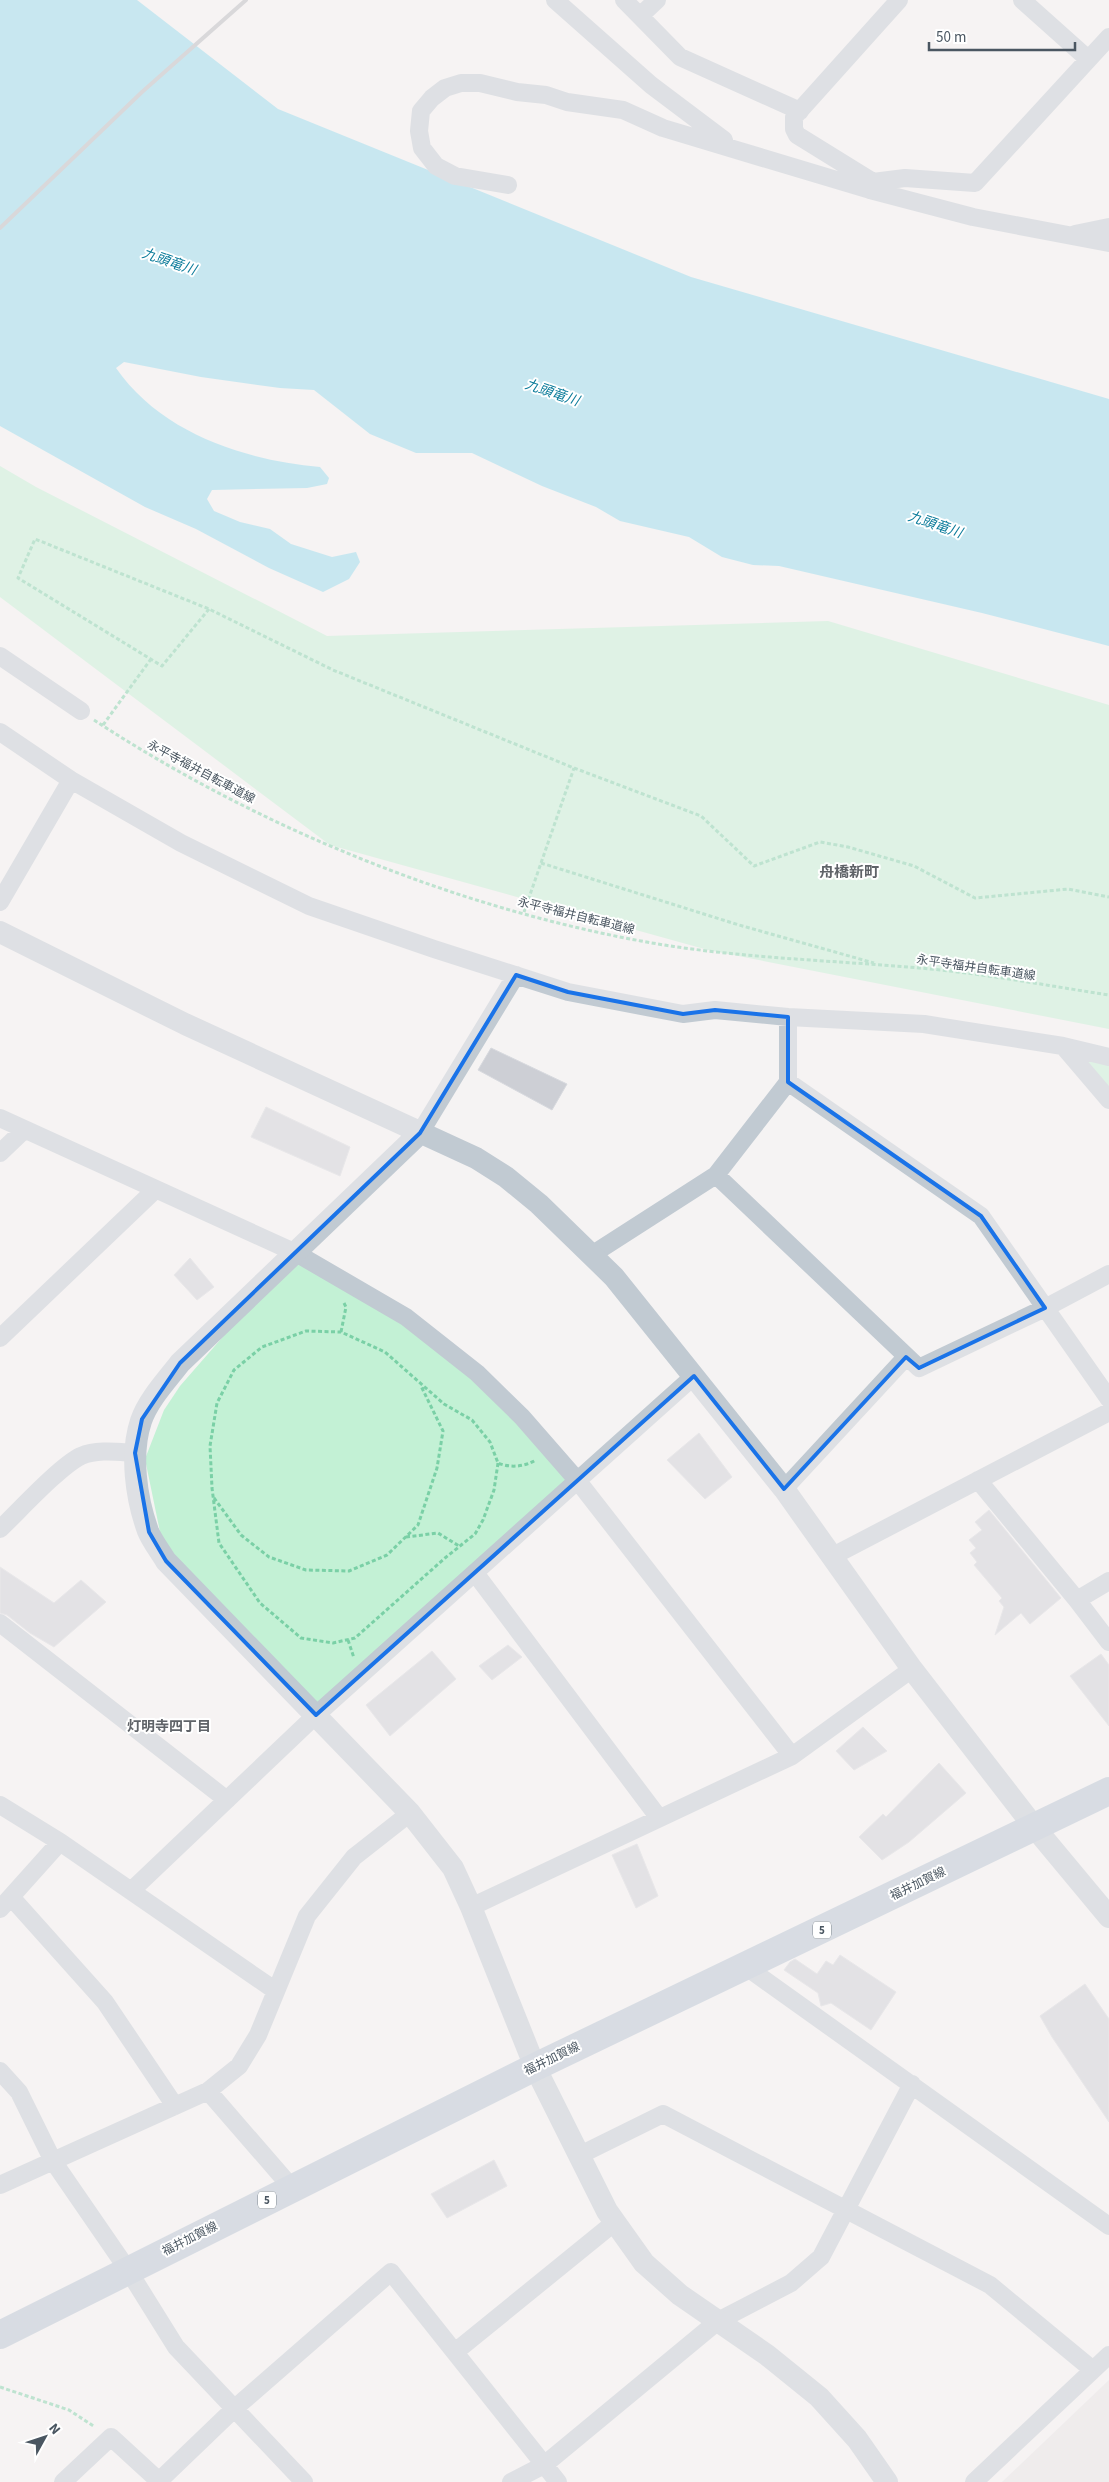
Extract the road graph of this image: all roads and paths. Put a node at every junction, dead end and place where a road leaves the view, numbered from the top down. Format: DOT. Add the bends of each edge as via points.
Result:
graph roads {
  1 [pos="555,0"];
  2 [pos="624,0"];
  3 [pos="657,0"];
  4 [pos="899,0"];
  5 [pos="1022,0"];
  6 [pos="640,16"];
  7 [pos="1109,37"];
  8 [pos="1088,59"];
  9 [pos="800,110"];
  10 [pos="738,149"];
  11 [pos="508,185"];
  12 [pos="871,186"];
  13 [pos="1109,227"];
  14 [pos="1070,235"];
  15 [pos="1109,243"];
  16 [pos="209,609"];
  17 [pos="0,656"];
  18 [pos="151,659"];
  19 [pos="81,711"];
  20 [pos="103,725"];
  21 [pos="0,732"];
  22 [pos="574,768"];
  23 [pos="71,780"];
  24 [pos="542,863"];
  25 [pos="1109,897"];
  26 [pos="0,902"];
  27 [pos="524,912"];
  28 [pos="0,932"];
  29 [pos="882,965"];
  30 [pos="516,975"];
  31 [pos="1109,995"];
  32 [pos="788,1017"];
  33 [pos="1062,1046"];
  34 [pos="1109,1057"];
  35 [pos="788,1082"];
  36 [pos="1109,1100"];
  37 [pos="0,1118"];
  38 [pos="24,1130"];
  39 [pos="420,1133"];
  40 [pos="0,1153"];
  41 [pos="716,1175"];
  42 [pos="156,1189"];
  43 [pos="296,1253"];
  44 [pos="592,1254"];
  45 [pos="1109,1274"];
  46 [pos="1044,1308"];
  47 [pos="0,1338"];
  48 [pos="906,1357"];
  49 [pos="694,1376"];
  50 [pos="420,1383"];
  51 [pos="1109,1399"];
  52 [pos="1109,1412"];
  53 [pos="551,1450"];
  54 [pos="135,1453"];
  55 [pos="498,1463"];
  56 [pos="578,1480"];
  57 [pos="978,1480"];
  58 [pos="784,1489"];
  59 [pos="212,1496"];
  60 [pos="0,1529"];
  61 [pos="405,1538"];
  62 [pos="459,1546"];
  63 [pos="831,1557"];
  64 [pos="475,1573"];
  65 [pos="1109,1581"];
  66 [pos="1078,1600"];
  67 [pos="0,1623"];
  68 [pos="1109,1642"];
  69 [pos="912,1669"];
  70 [pos="316,1715"];
  71 [pos="792,1756"];
  72 [pos="1109,1791"];
  73 [pos="227,1800"];
  74 [pos="0,1804"];
  75 [pos="410,1813"];
  76 [pos="659,1818"];
  77 [pos="1034,1828"];
  78 [pos="60,1842"];
  79 [pos="131,1891"];
  80 [pos="6,1903"];
  81 [pos="471,1907"];
  82 [pos="1109,1917"];
  83 [pos="746,1966"];
  84 [pos="276,1991"];
  85 [pos="535,2067"];
  86 [pos="0,2071"];
  87 [pos="912,2084"];
  88 [pos="208,2091"];
  89 [pos="175,2106"];
  90 [pos="580,2155"];
  91 [pos="53,2162"];
  92 [pos="0,2185"];
  93 [pos="292,2188"];
  94 [pos="845,2211"];
  95 [pos="615,2222"];
  96 [pos="1109,2226"];
  97 [pos="128,2270"];
  98 [pos="718,2321"];
  99 [pos="0,2335"];
  100 [pos="455,2352"];
  101 [pos="1109,2355"];
  102 [pos="1093,2370"];
  103 [pos="0,2388"];
  104 [pos="235,2408"];
  105 [pos="111,2437"];
  106 [pos="544,2465"];
  107 [pos="64,2482"];
  108 [pos="159,2482"];
  109 [pos="304,2482"];
  110 [pos="512,2482"];
  111 [pos="558,2482"];
  112 [pos="887,2482"];
  113 [pos="974,2482"];
  1 -- 10 [label="street" via="651,85"];
  2 -- 6 [label="street"];
  3 -- 6 [label="street"];
  4 -- 9 [label="street"];
  5 -- 8 [label="street"];
  6 -- 9 [label="street" via="680,57"];
  7 -- 8 [label="street"];
  8 -- 12 [label="street" via="975,183 905,178"];
  9 -- 12 [label="street" via="794,117 797,135"];
  10 -- 11 [label="street" via="663,128 623,110 567,102 480,83 461,83 445,88 421,111 419,130 422,148 436,166 455,176"];
  10 -- 12 [label="street"];
  12 -- 14 [label="street" via="973,217"];
  13 -- 14 [label="street"];
  14 -- 15 [label="street"];
  16 -- 18 [label="path" via="162,666"];
  16 -- 18 [label="path" via="35,539 18,578"];
  16 -- 22 [label="path" via="333,670"];
  17 -- 19 [label="street"];
  18 -- 20 [label="path"];
  19 -- 20 [label="path, 永平寺福井自転車道線"];
  20 -- 27 [label="path, 永平寺福井自転車道線" via="131,744 247,807 330,845 446,890"];
  21 -- 23 [label="street"];
  22 -- 24 [label="path"];
  22 -- 25 [label="path" via="701,816 754,866 820,842 914,866 974,898 1068,889"];
  23 -- 26 [label="street"];
  23 -- 30 [label="street" via="181,843 309,906"];
  24 -- 27 [label="path"];
  24 -- 29 [label="path" via="739,925"];
  27 -- 29 [label="path, 永平寺福井自転車道線" via="642,941 735,953"];
  28 -- 39 [label="street" via="185,1024"];
  29 -- 31 [label="path, 永平寺福井自転車道線" via="952,971"];
  30 -- 32 [label="street" via="568,992 683,1014 715,1010"];
  30 -- 39 [label="street"];
  32 -- 33 [label="street" via="924,1024"];
  32 -- 35 [label="street"];
  33 -- 34 [label="street"];
  33 -- 36 [label="street"];
  35 -- 41 [label="street"];
  35 -- 46 [label="street" via="981,1216"];
  37 -- 38 [label="street"];
  38 -- 40 [label="street"];
  38 -- 42 [label="street"];
  39 -- 43 [label="street"];
  39 -- 44 [label="street" via="476,1158 506,1177"];
  41 -- 44 [label="street"];
  41 -- 48 [label="street"];
  42 -- 43 [label="street"];
  42 -- 47 [label="street"];
  43 -- 53 [label="street" via="406,1317 476,1373"];
  43 -- 54 [label="street" via="180,1363 142,1420"];
  44 -- 49 [label="street"];
  45 -- 46 [label="street"];
  46 -- 48 [label="street" via="919,1368"];
  46 -- 51 [label="street"];
  48 -- 58 [label="street"];
  49 -- 56 [label="street"];
  49 -- 58 [label="street"];
  50 -- 55 [label="path" via="444,1404 472,1420 490,1442"];
  50 -- 59 [label="path" via="385,1352 341,1332 306,1331 262,1347 234,1370 217,1404 210,1446"];
  50 -- 61 [label="path" via="443,1431 437,1468 418,1525"];
  52 -- 57 [label="street"];
  53 -- 55 [label="path" via="529,1464 508,1467"];
  53 -- 56 [label="street"];
  54 -- 60 [label="street" via="97,1452 81,1456"];
  54 -- 70 [label="street" via="140,1497 149,1532 166,1561"];
  55 -- 62 [label="path" via="494,1490 483,1520 475,1534"];
  56 -- 64 [label="street"];
  56 -- 71 [label="street"];
  57 -- 63 [label="street"];
  57 -- 66 [label="street"];
  58 -- 63 [label="street"];
  59 -- 61 [label="path" via="242,1536 269,1557 306,1570 349,1571 387,1555"];
  59 -- 62 [label="path" via="219,1544 260,1603 301,1638 333,1643 355,1638"];
  61 -- 62 [label="path" via="438,1533"];
  63 -- 69 [label="street"];
  64 -- 70 [label="street"];
  64 -- 76 [label="street"];
  65 -- 66 [label="street"];
  66 -- 68 [label="street"];
  67 -- 73 [label="street"];
  69 -- 71 [label="street"];
  69 -- 77 [label="street"];
  70 -- 73 [label="street"];
  70 -- 75 [label="street"];
  71 -- 76 [label="street"];
  72 -- 77 [label="main road, 福井加賀線 / 5"];
  73 -- 79 [label="street"];
  74 -- 78 [label="street"];
  75 -- 81 [label="street" via="452,1868"];
  75 -- 84 [label="street" via="354,1857 307,1916"];
  76 -- 81 [label="street"];
  77 -- 82 [label="street"];
  77 -- 83 [label="main road, 福井加賀線 / 5"];
  78 -- 79 [label="street"];
  78 -- 80 [label="street"];
  79 -- 84 [label="street"];
  80 -- 89 [label="street" via="105,2002"];
  81 -- 85 [label="street"];
  83 -- 85 [label="main road, 福井加賀線 / 5"];
  83 -- 87 [label="street"];
  84 -- 88 [label="street" via="258,2035 239,2066"];
  85 -- 90 [label="street"];
  85 -- 93 [label="main road, 福井加賀線 / 5"];
  86 -- 91 [label="street" via="19,2092"];
  87 -- 94 [label="street"];
  87 -- 96 [label="street"];
  88 -- 89 [label="street"];
  88 -- 93 [label="street"];
  89 -- 91 [label="street"];
  90 -- 94 [label="street" via="663,2114"];
  90 -- 95 [label="street"];
  91 -- 92 [label="street"];
  91 -- 97 [label="street"];
  93 -- 97 [label="main road, 福井加賀線 / 5"];
  94 -- 98 [label="street" via="821,2257 791,2283"];
  94 -- 102 [label="street" via="990,2285"];
  95 -- 98 [label="street" via="644,2263 680,2295"];
  95 -- 100 [label="street"];
  97 -- 99 [label="main road, 福井加賀線 / 5"];
  97 -- 104 [label="street" via="176,2347"];
  98 -- 106 [label="street"];
  98 -- 112 [label="street" via="820,2397 858,2439"];
  100 -- 104 [label="street" via="391,2272"];
  100 -- 106 [label="street"];
  101 -- 102 [label="street"];
  102 -- 113 [label="street"];
  103 -- 105 [label="path" via="69,2410"];
  104 -- 108 [label="street"];
  104 -- 109 [label="street"];
  105 -- 107 [label="street"];
  105 -- 108 [label="street"];
  106 -- 110 [label="street"];
  106 -- 111 [label="street"];
}
